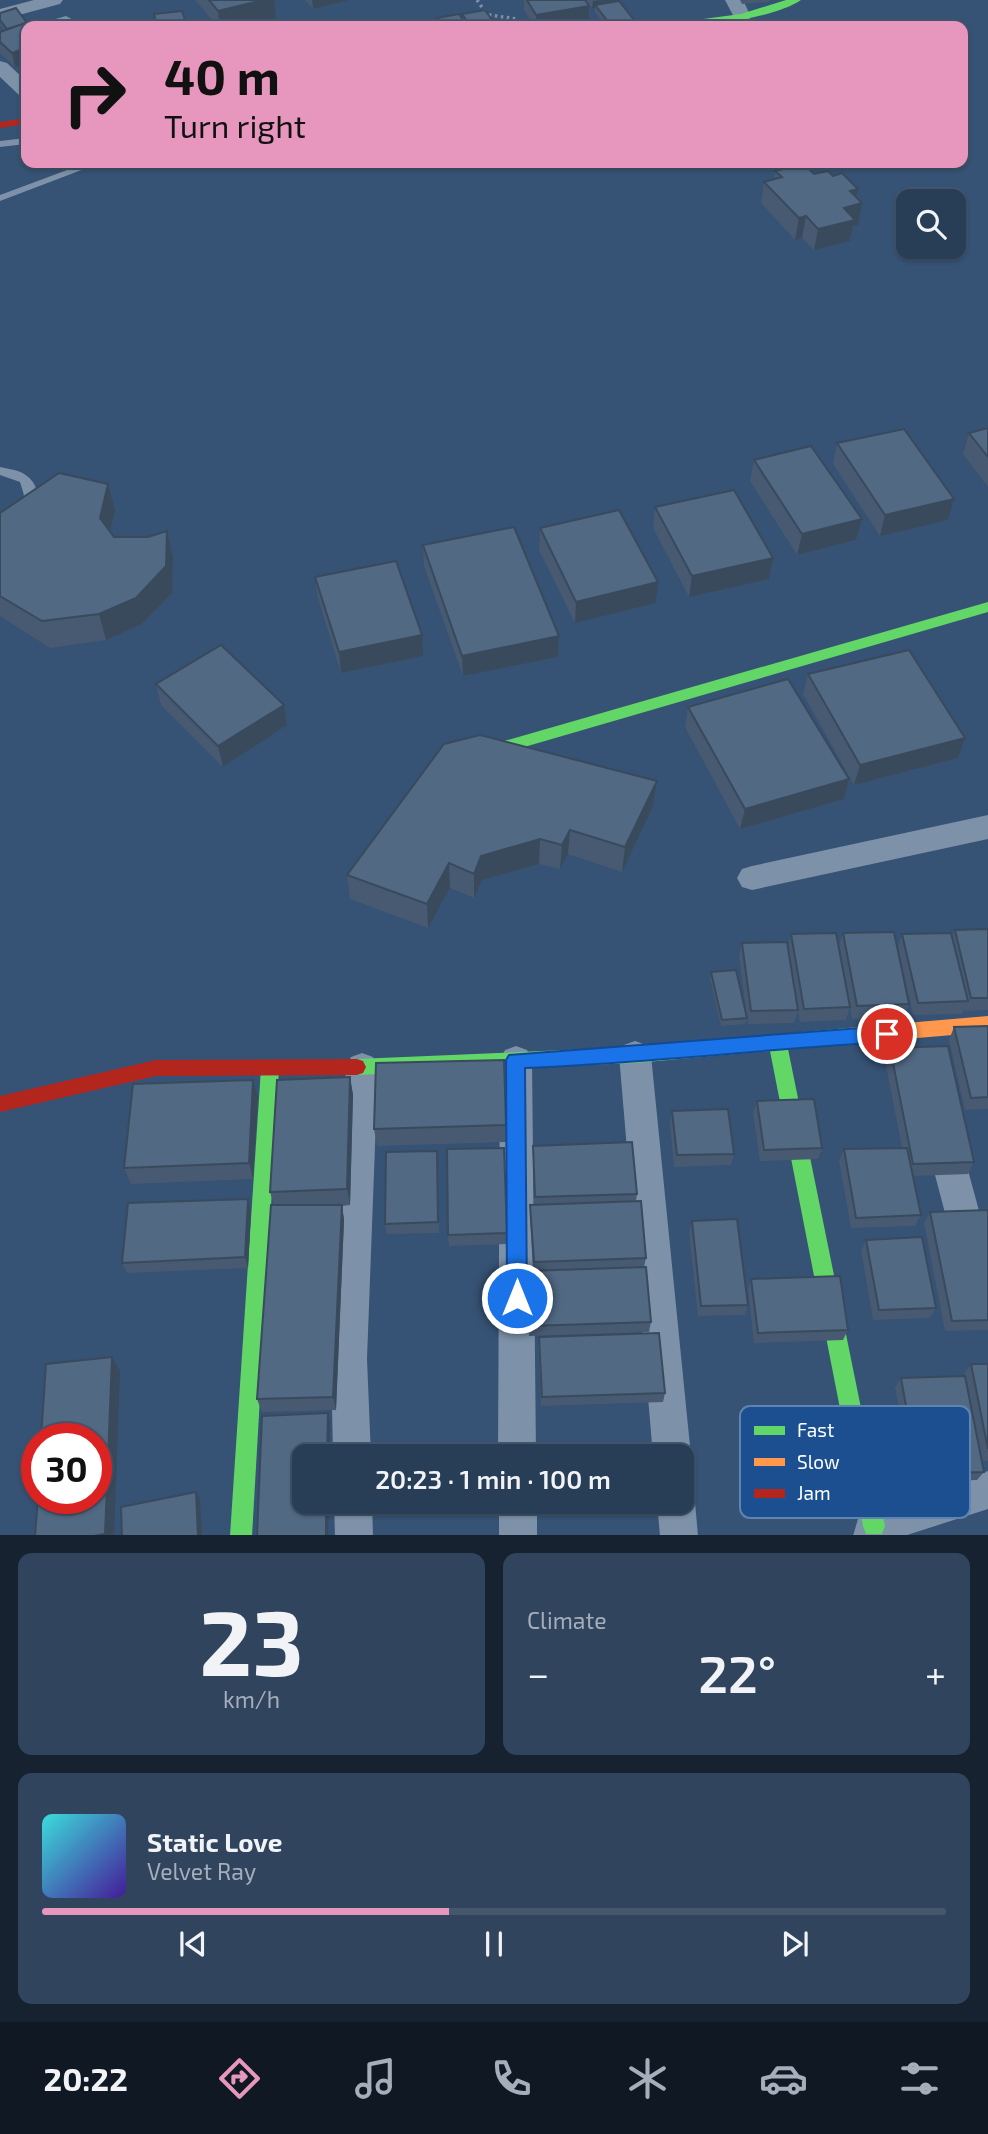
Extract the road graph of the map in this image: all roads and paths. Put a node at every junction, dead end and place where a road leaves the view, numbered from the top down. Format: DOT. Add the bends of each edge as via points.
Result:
graph roads {
  1 [pos="54,0"];
  2 [pos="477,0"];
  3 [pos="796,0"];
  4 [pos="738,8"];
  5 [pos="486,13"];
  6 [pos="0,15"];
  7 [pos="473,16"];
  8 [pos="519,21"];
  9 [pos="691,21"];
  10 [pos="0,67"];
  11 [pos="21,86"];
  12 [pos="21,122"];
  13 [pos="0,125"];
  14 [pos="21,142"];
  15 [pos="0,144"];
  16 [pos="81,168"];
  17 [pos="0,198"];
  18 [pos="0,471"];
  19 [pos="0,525"];
  20 [pos="988,607"];
  21 [pos="444,765"];
  22 [pos="988,827"];
  23 [pos="752,878"];
  24 [pos="988,1024"];
  25 [pos="777,1041"];
  26 [pos="635,1055"];
  27 [pos="516,1060"];
  28 [pos="270,1068"];
  29 [pos="362,1068"];
  30 [pos="0,1104"];
  31 [pos="936,1111"];
  32 [pos="988,1308"];
  33 [pos="849,1406"];
  34 [pos="352,1444"];
  35 [pos="517,1444"];
  36 [pos="671,1444"];
  37 [pos="988,1490"];
  38 [pos="970,1496"];
  39 [pos="353,1514"];
  40 [pos="518,1514"];
  41 [pos="677,1514"];
  42 [pos="909,1518"];
  43 [pos="873,1531"];
  44 [pos="241,1535"];
  45 [pos="354,1535"];
  46 [pos="518,1535"];
  47 [pos="680,1535"];
  1 -- 6 [label="street"];
  2 -- 5 [label="path"];
  3 -- 4 [label="street"];
  4 -- 9 [label="street"];
  5 -- 7 [label="path"];
  5 -- 8 [label="path"];
  10 -- 11 [label="street"];
  12 -- 13 [label="street"];
  14 -- 15 [label="lane"];
  16 -- 17 [label="lane"];
  18 -- 19 [label="lane" via="25,480 31,497 19,515"];
  20 -- 21 [label="street"];
  22 -- 23 [label="street"];
  24 -- 25 [label="street" via="918,1046"];
  25 -- 26 [label="street"];
  25 -- 33 [label="street"];
  26 -- 27 [label="street"];
  26 -- 36 [label="street"];
  27 -- 29 [label="street"];
  27 -- 35 [label="street"];
  28 -- 29 [label="street"];
  28 -- 30 [label="street" via="156,1068"];
  28 -- 44 [label="street"];
  29 -- 34 [label="street" via="349,1359"];
  31 -- 32 [label="street"];
  37 -- 38 [label="street"];
  39 -- 45 [label="street"];
  40 -- 46 [label="street"];
  41 -- 47 [label="street"];
  42 -- 43 [label="street"];
}
